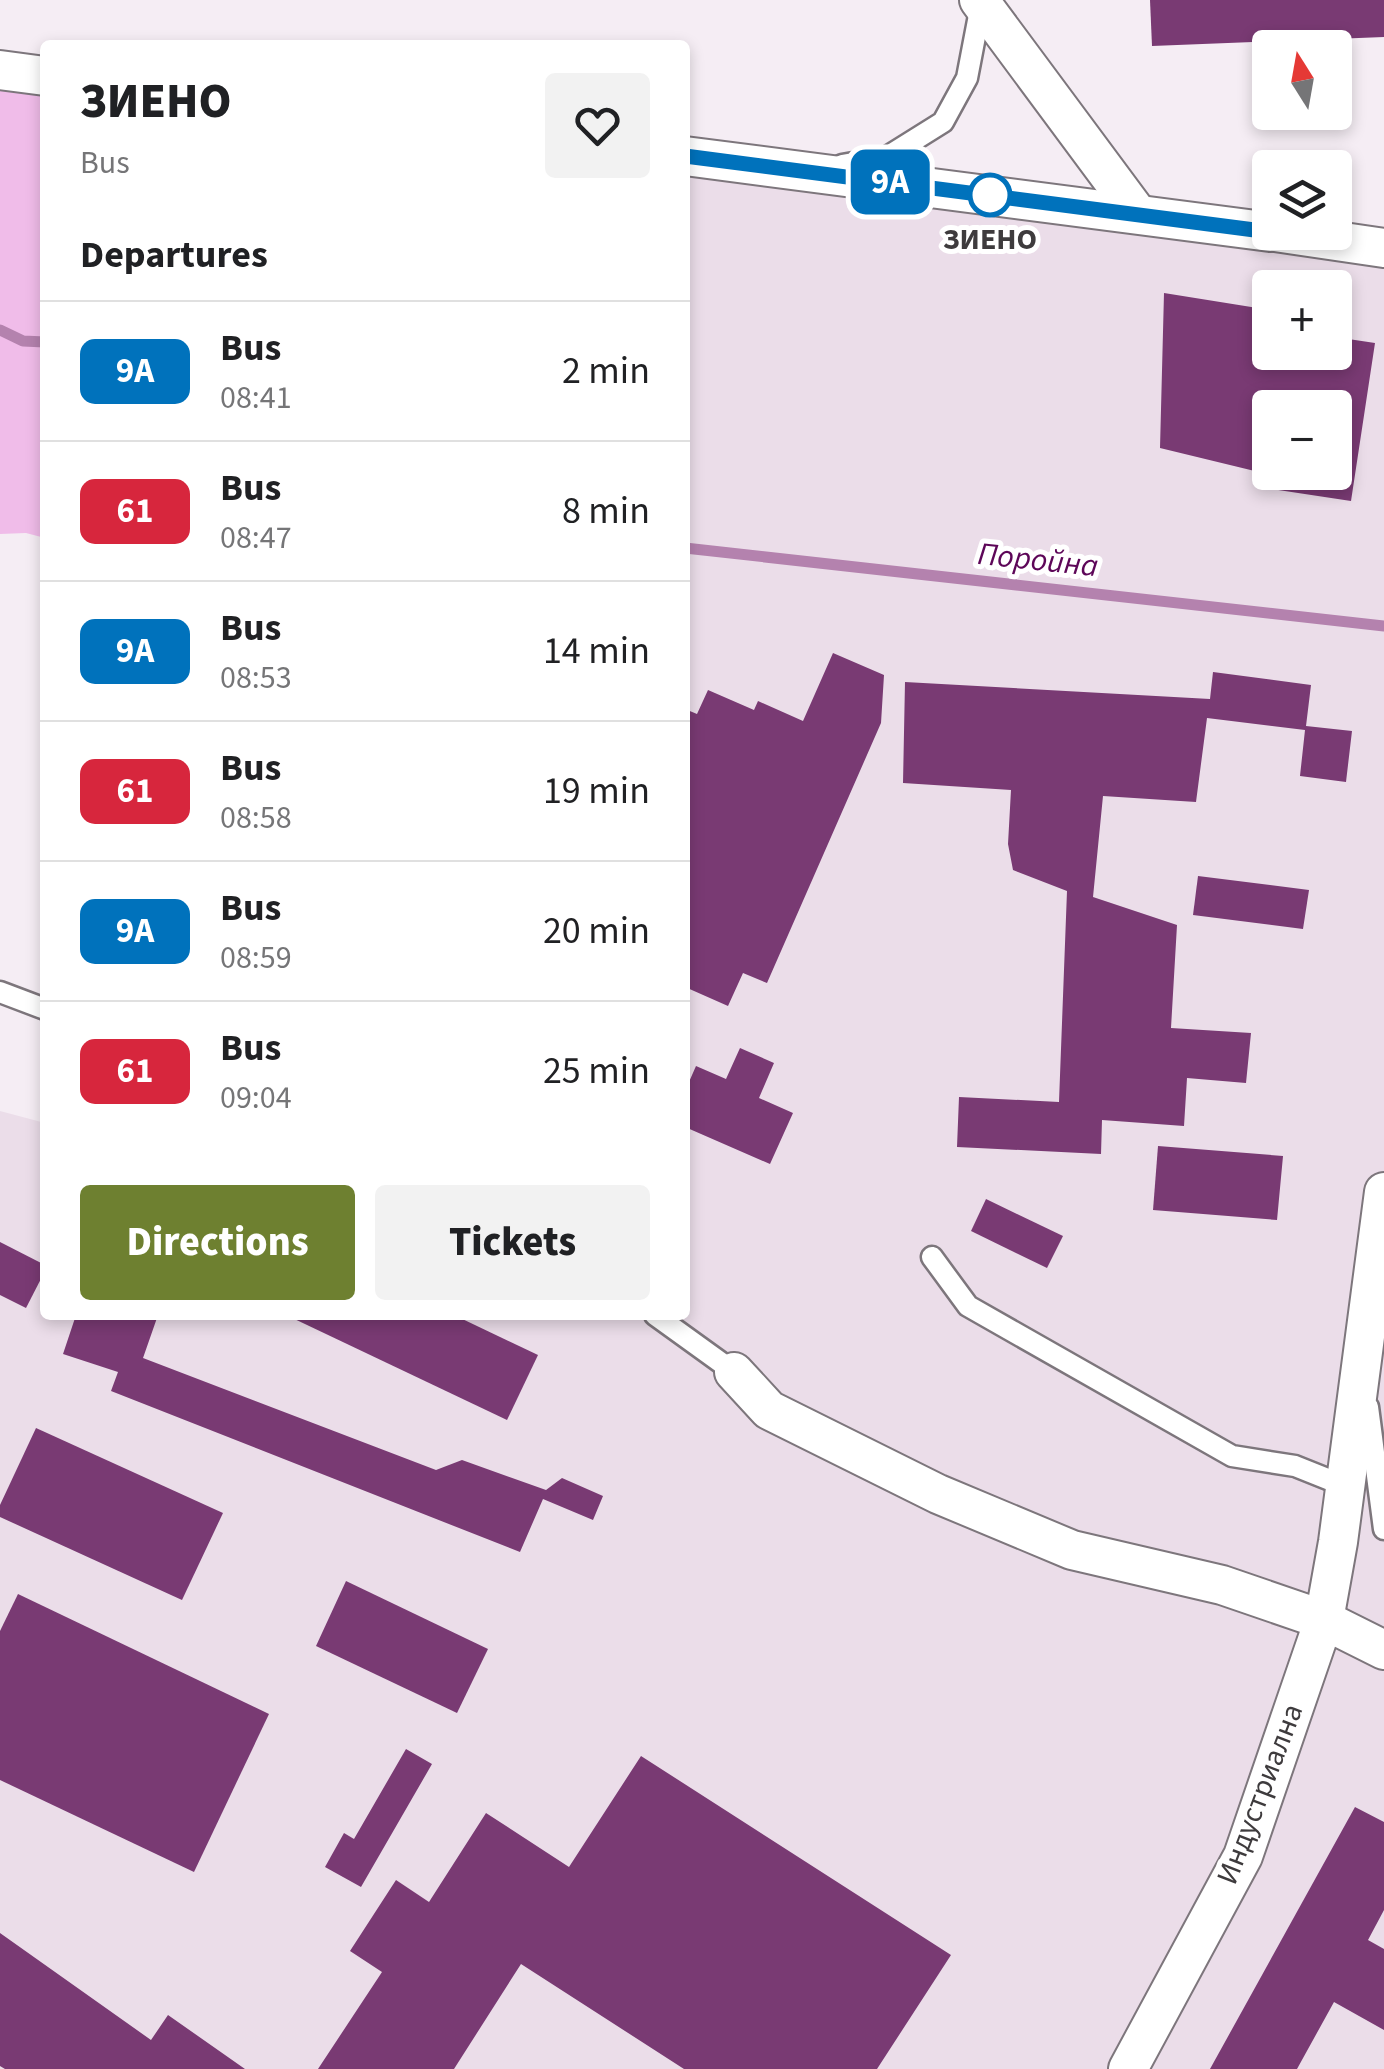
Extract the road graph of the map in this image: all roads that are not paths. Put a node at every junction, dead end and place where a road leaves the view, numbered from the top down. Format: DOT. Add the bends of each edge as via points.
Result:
graph roads {
  1 [pos="981,2"];
  2 [pos="0,70"];
  3 [pos="40,75"];
  4 [pos="690,157"];
  5 [pos="804,171"];
  6 [pos="1137,213"];
  7 [pos="1252,229"];
  8 [pos="1352,243"];
  9 [pos="1384,248"];
  10 [pos="0,992"];
  11 [pos="40,1007"];
  12 [pos="1384,1192"];
  13 [pos="932,1257"];
  14 [pos="661,1320"];
  15 [pos="1362,1359"];
  16 [pos="734,1372"];
  17 [pos="1346,1486"];
  18 [pos="1384,1528"];
  19 [pos="1324,1620"];
  20 [pos="1384,1650"];
  21 [pos="1128,2069"];
  1 -- 5 [label="lane" via="967,78 943,122 887,157"];
  1 -- 6 [label="street"];
  2 -- 3 [label="street"];
  4 -- 5 [label="street"];
  5 -- 6 [label="street"];
  6 -- 7 [label="street"];
  8 -- 9 [label="street"];
  10 -- 11 [label="lane"];
  12 -- 15 [label="street, Индустриална"];
  13 -- 17 [label="lane" via="968,1306 1232,1456 1295,1466"];
  14 -- 16 [label="lane"];
  15 -- 17 [label="street, Индустриална"];
  15 -- 18 [label="lane"];
  16 -- 19 [label="street" via="769,1410 938,1494 1072,1550 1222,1584"];
  17 -- 19 [label="street, Индустриална"];
  19 -- 20 [label="street"];
  19 -- 21 [label="street, Индустриална" via="1243,1856"];
}
